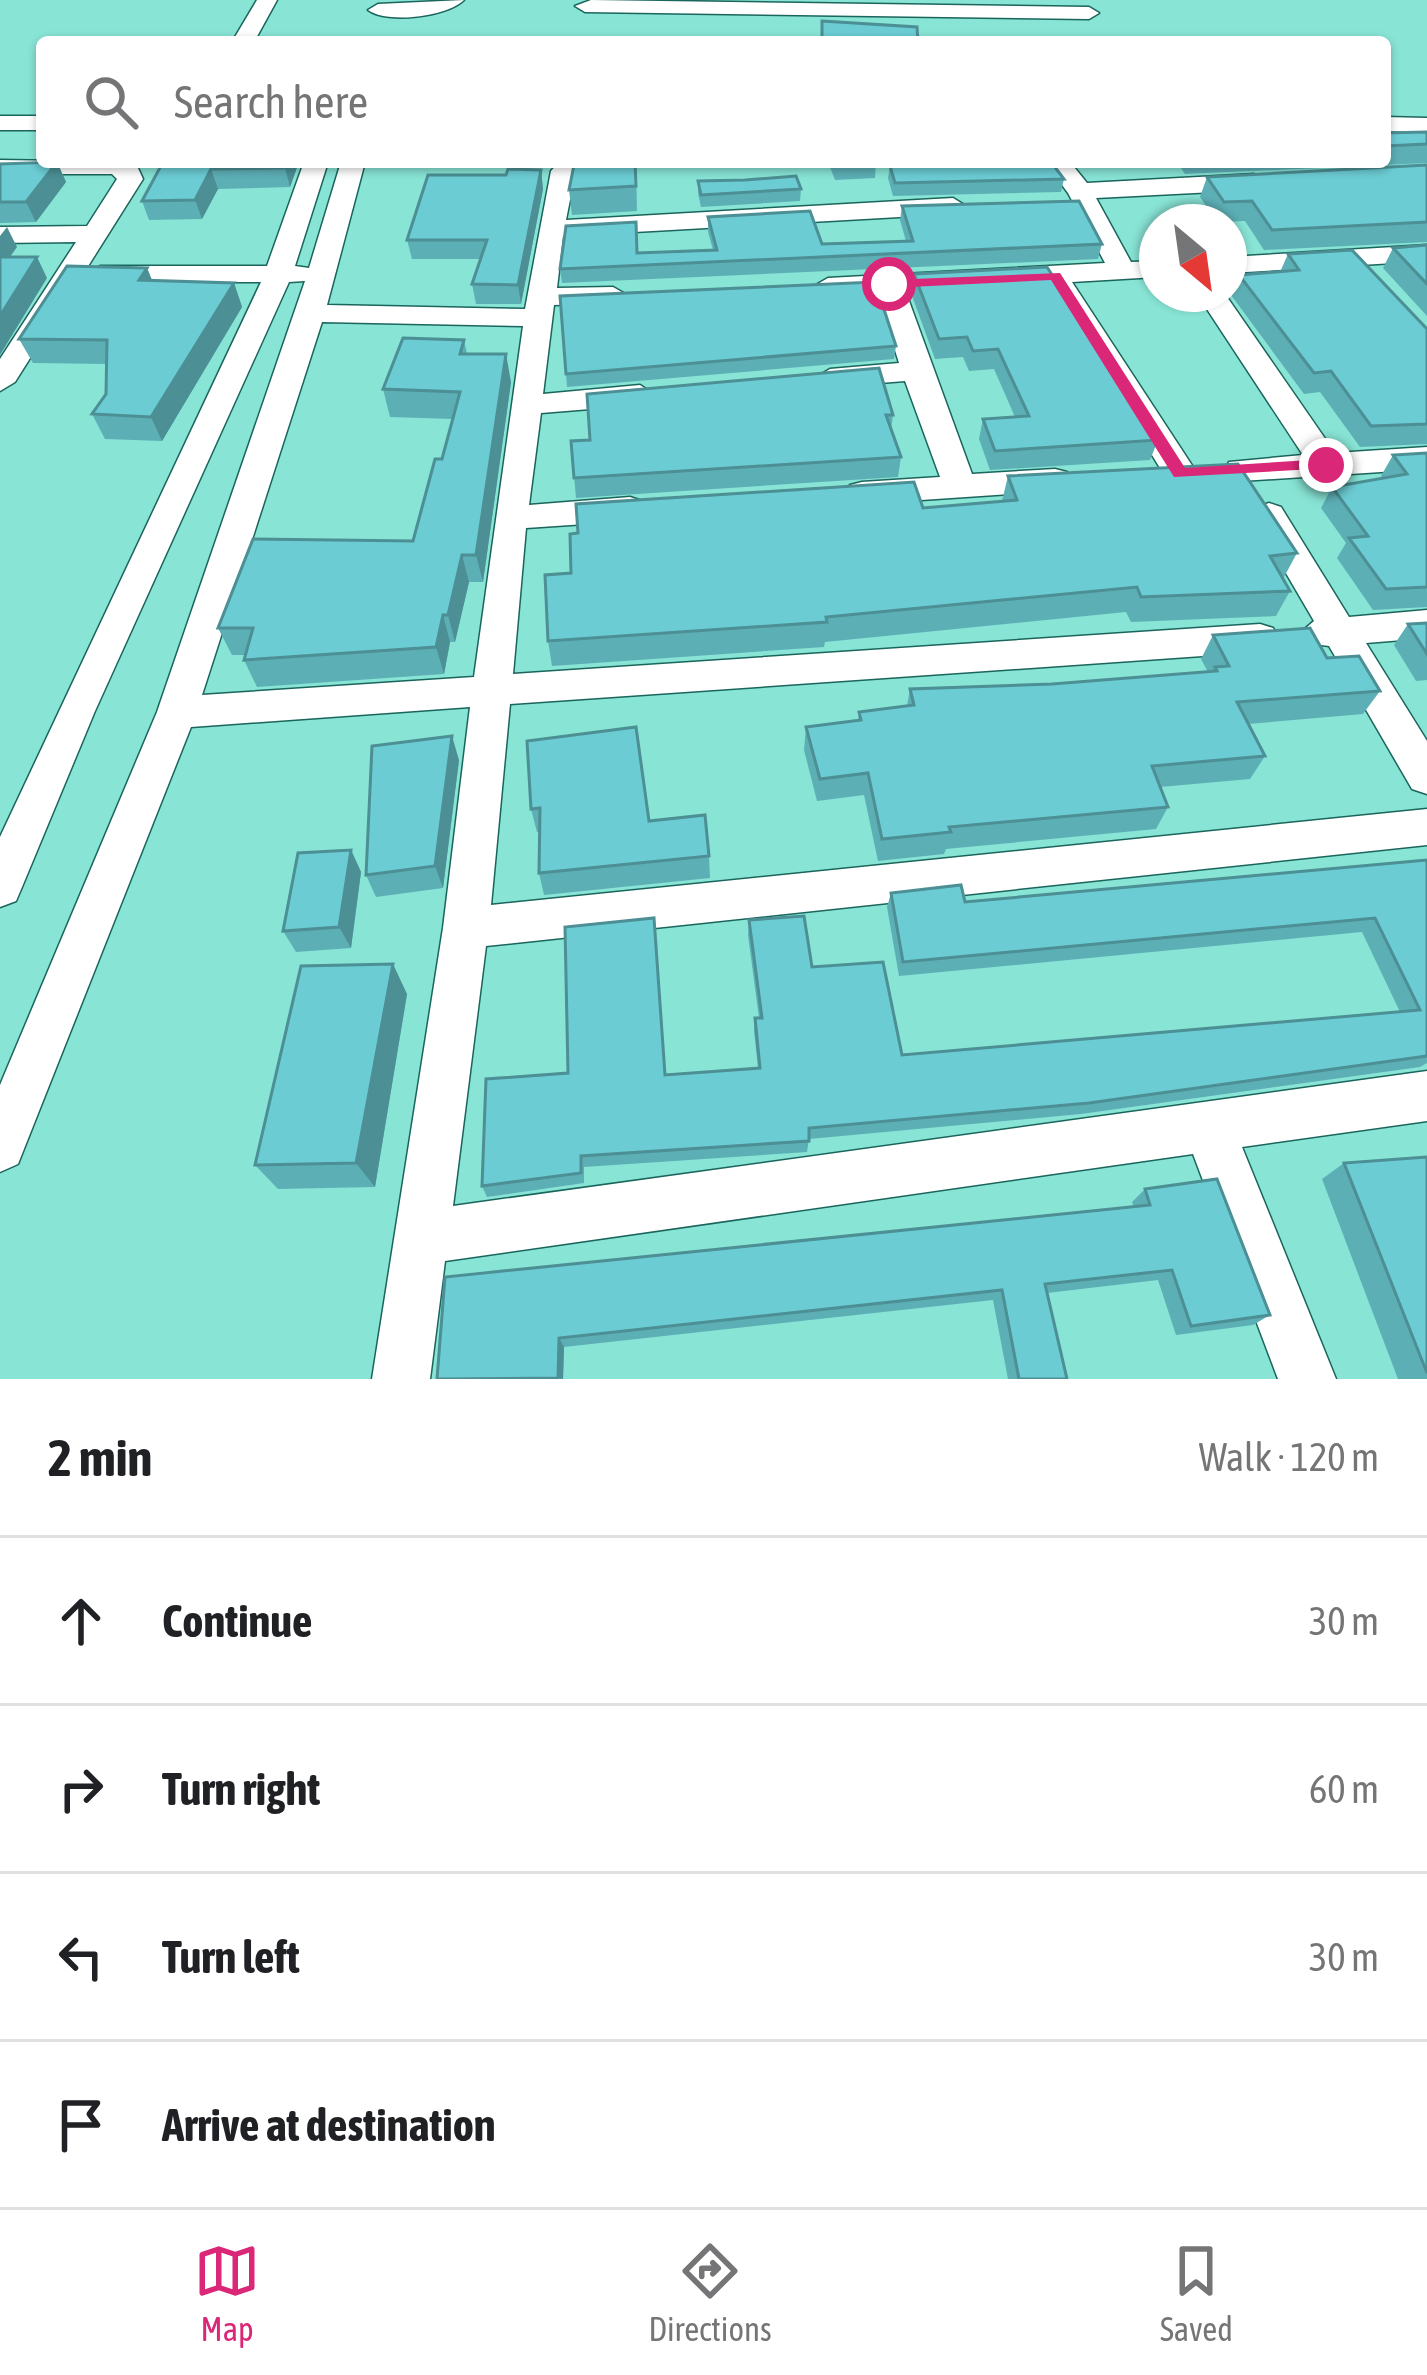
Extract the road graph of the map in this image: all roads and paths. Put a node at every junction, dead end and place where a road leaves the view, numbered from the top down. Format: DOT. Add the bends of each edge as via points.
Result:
graph roads {
  1 [pos="267,0"];
  2 [pos="454,0"];
  3 [pos="584,10"];
  4 [pos="378,11"];
  5 [pos="1089,13"];
  6 [pos="246,36"];
  7 [pos="36,123"];
  8 [pos="0,124"];
  9 [pos="1391,124"];
  10 [pos="1427,125"];
  11 [pos="0,167"];
  12 [pos="36,167"];
  13 [pos="109,168"];
  14 [pos="314,168"];
  15 [pos="351,168"];
  16 [pos="567,168"];
  17 [pos="1060,168"];
  18 [pos="1282,180"];
  19 [pos="1077,199"];
  20 [pos="979,205"];
  21 [pos="551,229"];
  22 [pos="94,234"];
  23 [pos="0,236"];
  24 [pos="1427,253"];
  25 [pos="1351,257"];
  26 [pos="1247,264"];
  27 [pos="1122,270"];
  28 [pos="1139,270"];
  29 [pos="322,273"];
  30 [pos="68,274"];
  31 [pos="278,275"];
  32 [pos="1055,276"];
  33 [pos="889,284"];
  34 [pos="796,287"];
  35 [pos="1381,290"];
  36 [pos="633,294"];
  37 [pos="539,308"];
  38 [pos="1223,312"];
  39 [pos="310,313"];
  40 [pos="0,320"];
  41 [pos="36,320"];
  42 [pos="916,371"];
  43 [pos="802,381"];
  44 [pos="0,382"];
  45 [pos="664,393"];
  46 [pos="526,405"];
  47 [pos="1427,458"];
  48 [pos="1326,465"];
  49 [pos="1241,470"];
  50 [pos="1180,473"];
  51 [pos="1136,476"];
  52 [pos="1092,478"];
  53 [pos="959,486"];
  54 [pos="818,496"];
  55 [pos="675,506"];
  56 [pos="510,518"];
  57 [pos="1427,624"];
  58 [pos="1340,632"];
  59 [pos="494,692"];
  60 [pos="177,712"];
  61 [pos="1427,777"];
  62 [pos="1427,826"];
  63 [pos="0,887"];
  64 [pos="466,928"];
  65 [pos="1427,1096"];
  66 [pos="1208,1127"];
  67 [pos="0,1147"];
  68 [pos="423,1237"];
  69 [pos="401,1379"];
  70 [pos="1306,1379"];
  1 -- 6 [label="street"];
  2 -- 4 [label="street"];
  3 -- 5 [label="street"];
  7 -- 8 [label="street"];
  9 -- 10 [label="street"];
  11 -- 12 [label="street"];
  13 -- 22 [label="street" via="128,171 130,179"];
  14 -- 31 [label="street"];
  15 -- 29 [label="street"];
  16 -- 21 [label="street"];
  17 -- 19 [label="street"];
  18 -- 19 [label="street"];
  19 -- 27 [label="street"];
  20 -- 21 [label="street"];
  21 -- 37 [label="street"];
  22 -- 23 [label="street"];
  22 -- 30 [label="street"];
  24 -- 25 [label="street"];
  25 -- 26 [label="street"];
  25 -- 35 [label="street"];
  27 -- 28 [label="street"];
  27 -- 32 [label="street"];
  29 -- 31 [label="street"];
  29 -- 39 [label="street"];
  30 -- 31 [label="street"];
  30 -- 41 [label="street"];
  31 -- 63 [label="street"];
  32 -- 33 [label="street"];
  32 -- 50 [label="street"];
  33 -- 34 [label="street"];
  33 -- 42 [label="street"];
  36 -- 37 [label="street"];
  37 -- 39 [label="street"];
  37 -- 46 [label="street"];
  38 -- 48 [label="street"];
  39 -- 60 [label="street"];
  40 -- 41 [label="street"];
  41 -- 44 [label="street"];
  42 -- 43 [label="street"];
  42 -- 53 [label="street"];
  45 -- 46 [label="street"];
  46 -- 56 [label="street"];
  47 -- 48 [label="street"];
  48 -- 49 [label="street"];
  49 -- 50 [label="street"];
  49 -- 58 [label="street"];
  50 -- 51 [label="street"];
  52 -- 53 [label="street"];
  53 -- 54 [label="street"];
  55 -- 56 [label="street"];
  56 -- 59 [label="street"];
  57 -- 58 [label="street"];
  58 -- 59 [label="street"];
  58 -- 61 [label="street"];
  59 -- 60 [label="street"];
  59 -- 64 [label="street"];
  60 -- 67 [label="street"];
  62 -- 64 [label="street"];
  64 -- 68 [label="street"];
  65 -- 66 [label="street"];
  66 -- 68 [label="street"];
  66 -- 70 [label="street"];
  68 -- 69 [label="street"];
}
